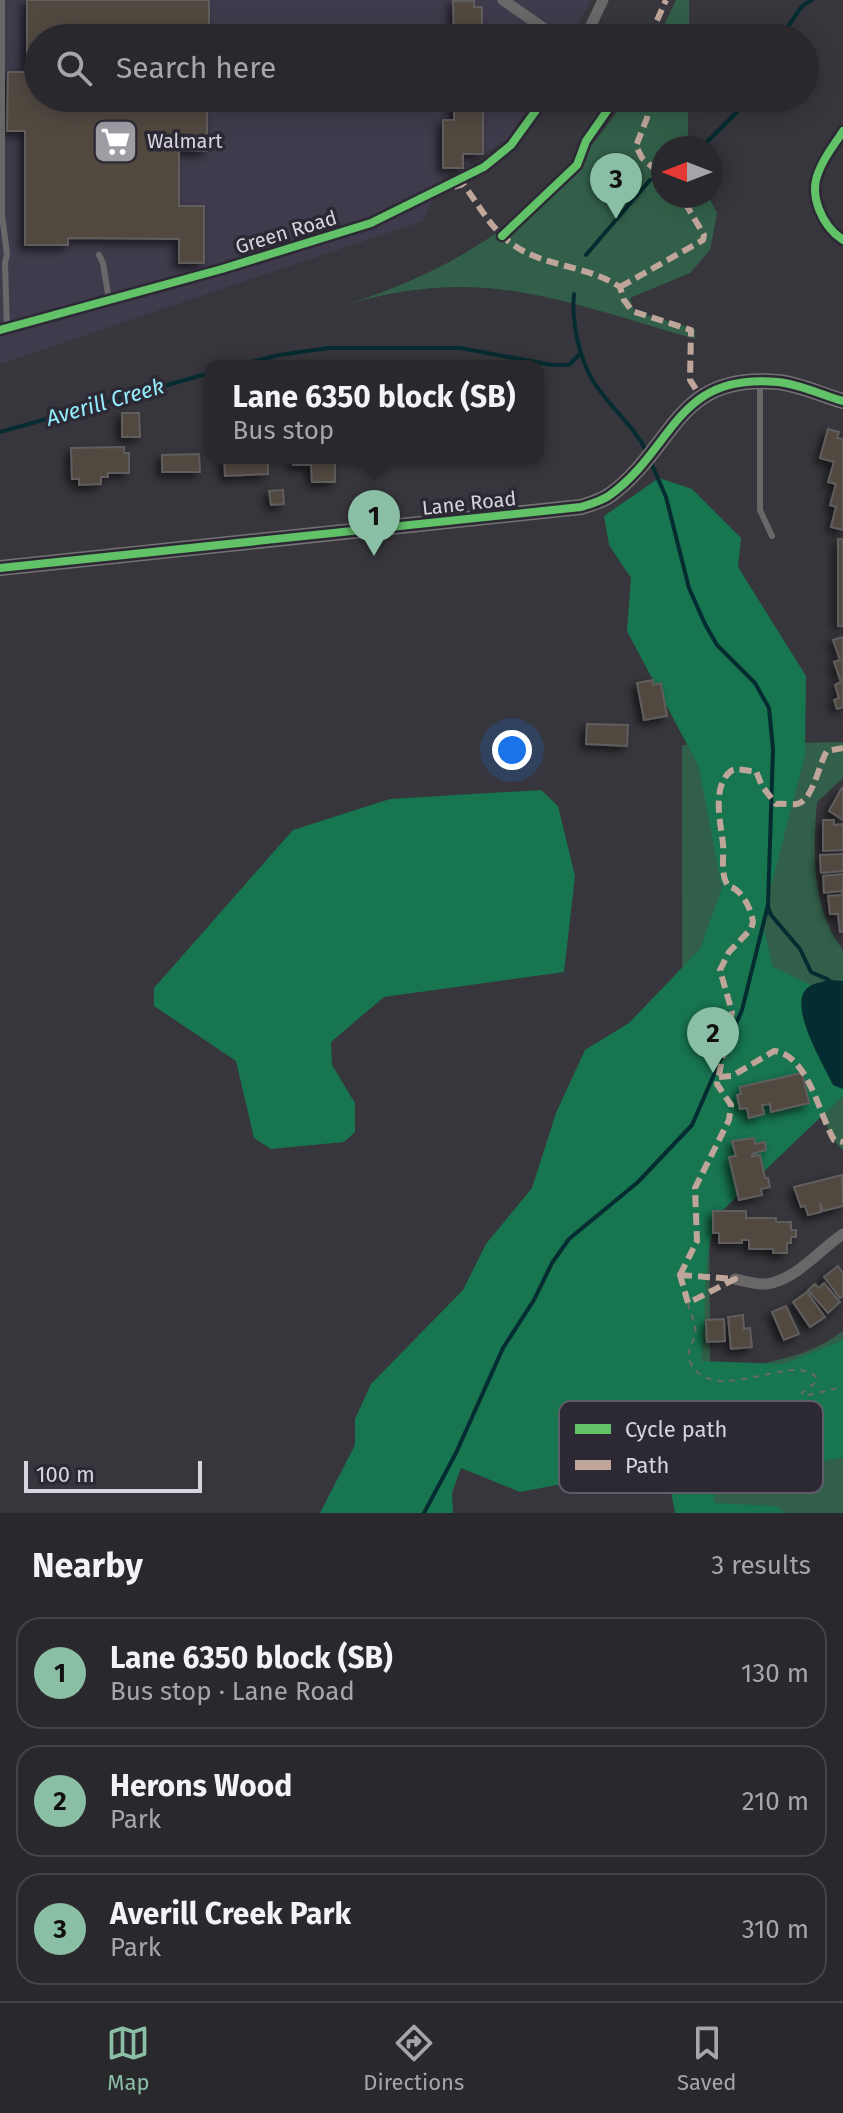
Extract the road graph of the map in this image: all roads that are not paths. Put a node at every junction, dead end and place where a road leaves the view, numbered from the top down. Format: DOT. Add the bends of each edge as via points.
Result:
graph roads {
  1 [pos="2,0"];
  2 [pos="503,0"];
  3 [pos="603,0"];
  4 [pos="538,24"];
  5 [pos="592,24"];
  6 [pos="535,112"];
  7 [pos="843,131"];
  8 [pos="843,240"];
  9 [pos="99,255"];
  10 [pos="109,300"];
  11 [pos="4,329"];
  12 [pos="760,382"];
  13 [pos="843,401"];
  14 [pos="772,536"];
  15 [pos="0,568"];
  16 [pos="843,1234"];
  17 [pos="735,1279"];
  1 -- 11 [label="lane"];
  2 -- 4 [label="street"];
  3 -- 5 [label="street"];
  6 -- 10 [label="street, Green Road" via="511,145 484,167 371,223"];
  7 -- 8 [label="street" via="815,184 823,218"];
  9 -- 10 [label="lane"];
  10 -- 11 [label="street, Green Road"];
  12 -- 13 [label="street, Lane Road" via="780,382"];
  12 -- 14 [label="lane" via="760,510"];
  12 -- 15 [label="street, Lane Road" via="729,383 701,397 607,498 581,507"];
  16 -- 17 [label="street" via="779,1281"];
}
